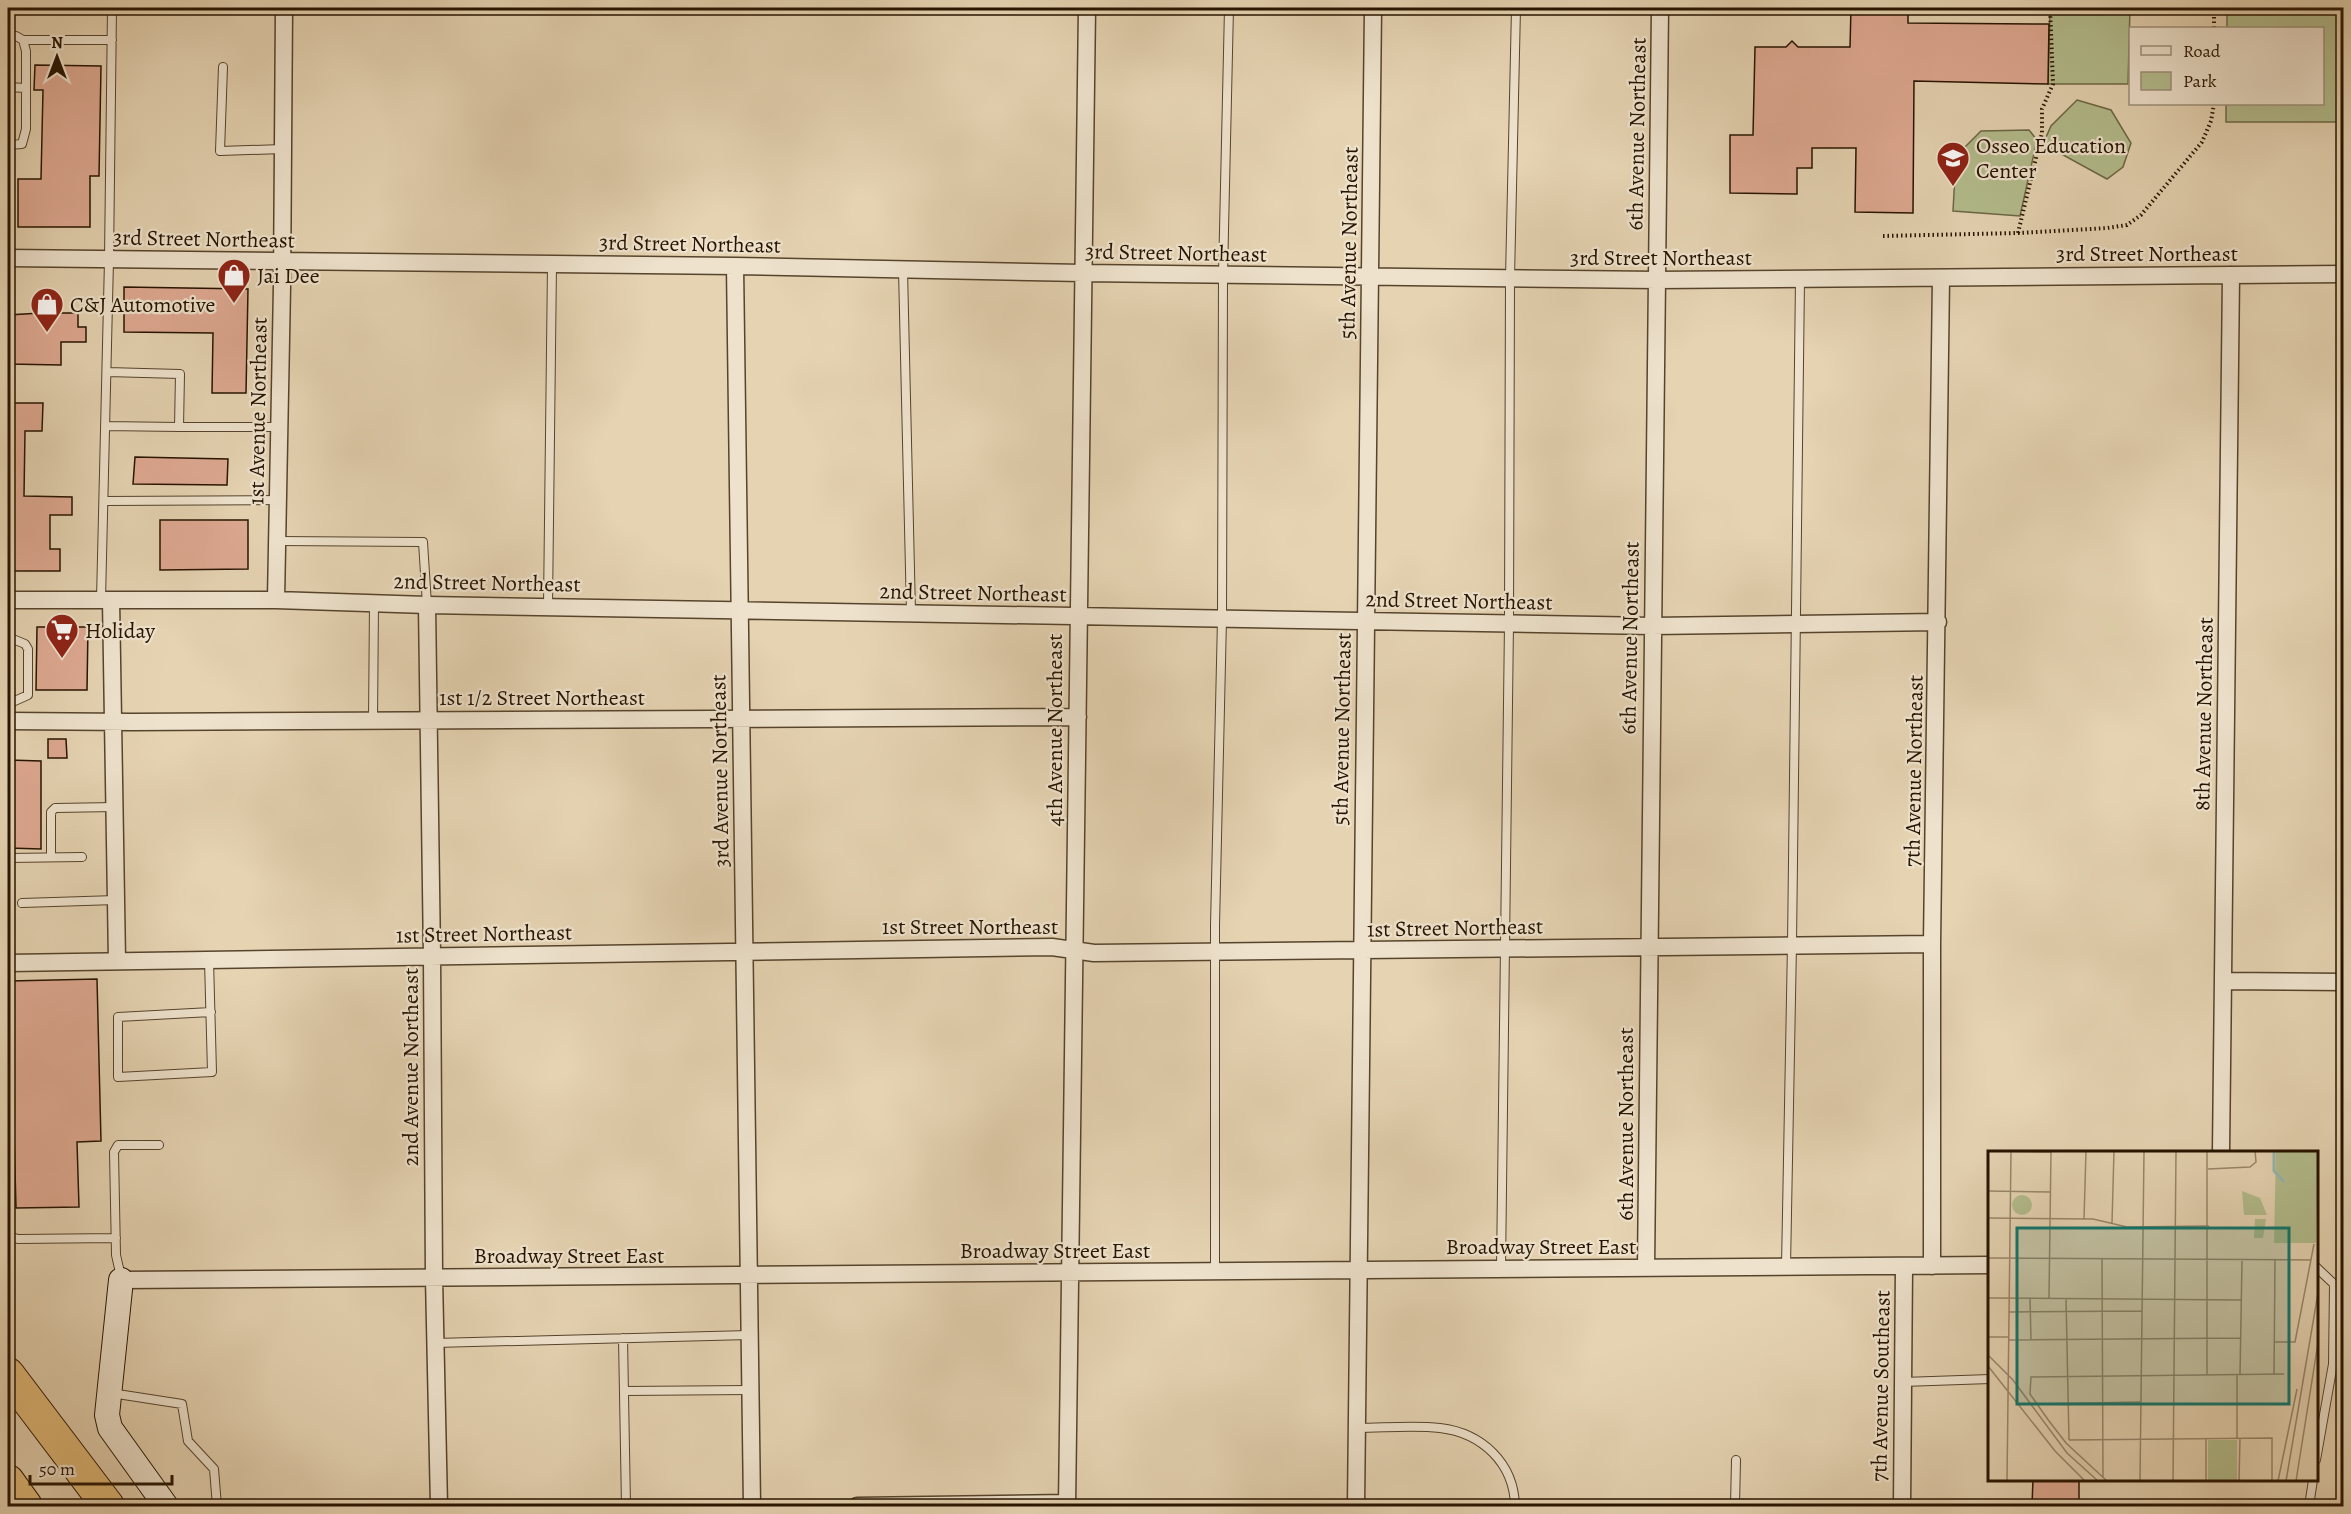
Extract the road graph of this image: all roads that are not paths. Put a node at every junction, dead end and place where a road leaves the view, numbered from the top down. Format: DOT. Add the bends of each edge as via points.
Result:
graph roads {
  1 [pos="112,8"];
  2 [pos="284,8"];
  3 [pos="1087,8"];
  4 [pos="1229,8"];
  5 [pos="1373,8"];
  6 [pos="1516,8"];
  7 [pos="1660,8"];
  8 [pos="8,36"];
  9 [pos="23,40"];
  10 [pos="112,40"];
  11 [pos="223,67"];
  12 [pos="8,87"];
  13 [pos="25,88"];
  14 [pos="8,145"];
  15 [pos="283,149"];
  16 [pos="8,258"];
  17 [pos="110,260"];
  18 [pos="282,262"];
  19 [pos="552,264"];
  20 [pos="735,266"];
  21 [pos="903,270"];
  22 [pos="1083,273"];
  23 [pos="2343,274"];
  24 [pos="1223,275"];
  25 [pos="2231,275"];
  26 [pos="1370,276"];
  27 [pos="1510,278"];
  28 [pos="1941,278"];
  29 [pos="1800,279"];
  30 [pos="1657,280"];
  31 [pos="107,372"];
  32 [pos="105,426"];
  33 [pos="179,428"];
  34 [pos="279,428"];
  35 [pos="278,500"];
  36 [pos="104,501"];
  37 [pos="277,541"];
  38 [pos="8,600"];
  39 [pos="106,600"];
  40 [pos="276,600"];
  41 [pos="374,603"];
  42 [pos="427,605"];
  43 [pos="548,606"];
  44 [pos="739,610"];
  45 [pos="910,613"];
  46 [pos="1078,616"];
  47 [pos="1222,619"];
  48 [pos="1365,621"];
  49 [pos="1938,622"];
  50 [pos="1509,623"];
  51 [pos="1795,624"];
  52 [pos="1652,626"];
  53 [pos="8,637"];
  54 [pos="8,704"];
  55 [pos="1078,717"];
  56 [pos="741,719"];
  57 [pos="427,720"];
  58 [pos="8,721"];
  59 [pos="113,721"];
  60 [pos="373,721"];
  61 [pos="115,807"];
  62 [pos="51,857"];
  63 [pos="82,857"];
  64 [pos="8,858"];
  65 [pos="116,900"];
  66 [pos="22,903"];
  67 [pos="1792,944"];
  68 [pos="1932,944"];
  69 [pos="1648,946"];
  70 [pos="1074,949"];
  71 [pos="1505,949"];
  72 [pos="744,951"];
  73 [pos="1216,951"];
  74 [pos="1361,951"];
  75 [pos="432,957"];
  76 [pos="209,960"];
  77 [pos="117,961"];
  78 [pos="8,963"];
  79 [pos="2223,981"];
  80 [pos="2343,982"];
  81 [pos="211,1012"];
  82 [pos="159,1145"];
  83 [pos="2221,1151"];
  84 [pos="8,1236"];
  85 [pos="116,1238"];
  86 [pos="1988,1265"];
  87 [pos="1904,1266"];
  88 [pos="1932,1266"];
  89 [pos="1786,1267"];
  90 [pos="1646,1268"];
  91 [pos="1502,1269"];
  92 [pos="2318,1269"];
  93 [pos="1358,1270"];
  94 [pos="1215,1272"];
  95 [pos="1069,1273"];
  96 [pos="748,1275"];
  97 [pos="434,1278"];
  98 [pos="121,1280"];
  99 [pos="749,1335"];
  100 [pos="623,1338"];
  101 [pos="435,1343"];
  102 [pos="8,1374"];
  103 [pos="1988,1378"];
  104 [pos="1903,1382"];
  105 [pos="624,1390"];
  106 [pos="750,1390"];
  107 [pos="108,1392"];
  108 [pos="8,1404"];
  109 [pos="1357,1428"];
  110 [pos="2318,1449"];
  111 [pos="1736,1460"];
  112 [pos="2313,1481"];
  113 [pos="1067,1505"];
  114 [pos="100,1506"];
  115 [pos="108,1506"];
  116 [pos="166,1506"];
  117 [pos="217,1506"];
  118 [pos="439,1506"];
  119 [pos="626,1506"];
  120 [pos="752,1506"];
  121 [pos="857,1506"];
  122 [pos="1356,1506"];
  123 [pos="1515,1506"];
  124 [pos="1736,1506"];
  125 [pos="1902,1506"];
  126 [pos="2308,1506"];
  1 -- 10 [label="lane"];
  2 -- 15 [label="street, 1st Avenue Northeast"];
  3 -- 22 [label="street, 4th Avenue Northeast"];
  4 -- 24 [label="lane"];
  5 -- 26 [label="street, 5th Avenue Northeast"];
  6 -- 27 [label="lane"];
  7 -- 30 [label="street, 6th Avenue Northeast"];
  8 -- 9 [label="lane"];
  9 -- 10 [label="lane"];
  9 -- 13 [label="lane"];
  10 -- 17 [label="lane"];
  11 -- 15 [label="lane" via="220,151"];
  12 -- 13 [label="lane"];
  13 -- 14 [label="lane" via="26,129 22,144"];
  15 -- 18 [label="street, 1st Avenue Northeast"];
  16 -- 17 [label="street, 3rd Street Northeast"];
  17 -- 18 [label="street, 3rd Street Northeast"];
  17 -- 31 [label="lane"];
  18 -- 19 [label="street, 3rd Street Northeast"];
  18 -- 34 [label="street, 1st Avenue Northeast"];
  19 -- 20 [label="street, 3rd Street Northeast"];
  19 -- 43 [label="lane"];
  20 -- 21 [label="street, 3rd Street Northeast"];
  20 -- 44 [label="street, 3rd Avenue Northeast"];
  21 -- 22 [label="street, 3rd Street Northeast"];
  21 -- 45 [label="lane"];
  22 -- 24 [label="street, 3rd Street Northeast"];
  22 -- 46 [label="street, 4th Avenue Northeast"];
  23 -- 25 [label="street, 3rd Street Northeast"];
  24 -- 26 [label="street, 3rd Street Northeast"];
  24 -- 47 [label="lane"];
  25 -- 28 [label="street, 3rd Street Northeast"];
  25 -- 79 [label="street, 8th Avenue Northeast"];
  26 -- 27 [label="street, 3rd Street Northeast"];
  26 -- 48 [label="street, 5th Avenue Northeast"];
  27 -- 30 [label="street, 3rd Street Northeast"];
  27 -- 50 [label="lane"];
  28 -- 29 [label="street, 3rd Street Northeast"];
  28 -- 49 [label="street, 7th Avenue Northeast"];
  29 -- 30 [label="street, 3rd Street Northeast"];
  29 -- 51 [label="lane"];
  30 -- 52 [label="street, 6th Avenue Northeast"];
  31 -- 32 [label="lane"];
  31 -- 33 [label="lane" via="180,374"];
  32 -- 33 [label="lane"];
  32 -- 36 [label="lane"];
  33 -- 34 [label="lane"];
  34 -- 35 [label="street, 1st Avenue Northeast"];
  35 -- 36 [label="lane"];
  35 -- 37 [label="street, 1st Avenue Northeast"];
  36 -- 39 [label="lane"];
  37 -- 40 [label="street, 1st Avenue Northeast"];
  37 -- 42 [label="lane" via="423,542"];
  38 -- 39 [label="street, 2nd Street Northeast"];
  39 -- 40 [label="street, 2nd Street Northeast"];
  39 -- 59 [label="street"];
  40 -- 41 [label="street, 2nd Street Northeast"];
  41 -- 42 [label="street, 2nd Street Northeast"];
  41 -- 60 [label="lane"];
  42 -- 43 [label="street, 2nd Street Northeast"];
  42 -- 57 [label="street, 2nd Avenue Northeast"];
  43 -- 44 [label="street, 2nd Street Northeast"];
  44 -- 45 [label="street, 2nd Street Northeast"];
  44 -- 56 [label="street, 3rd Avenue Northeast"];
  45 -- 46 [label="street, 2nd Street Northeast"];
  46 -- 47 [label="street, 2nd Street Northeast"];
  46 -- 55 [label="street, 4th Avenue Northeast"];
  47 -- 48 [label="street, 2nd Street Northeast"];
  47 -- 73 [label="lane"];
  48 -- 50 [label="street, 2nd Street Northeast"];
  48 -- 74 [label="street, 5th Avenue Northeast"];
  49 -- 51 [label="street, 2nd Street Northeast"];
  49 -- 68 [label="street, 7th Avenue Northeast"];
  50 -- 52 [label="street, 2nd Street Northeast"];
  50 -- 71 [label="lane"];
  51 -- 52 [label="street, 2nd Street Northeast"];
  51 -- 67 [label="lane"];
  52 -- 69 [label="street, 6th Avenue Northeast"];
  53 -- 54 [label="lane" via="28,649 28,695"];
  55 -- 56 [label="street, 1st 1/2 Street Northeast"];
  55 -- 70 [label="street, 4th Avenue Northeast"];
  56 -- 57 [label="street, 1st 1/2 Street Northeast"];
  56 -- 72 [label="street, 3rd Avenue Northeast"];
  57 -- 60 [label="street, 1st 1/2 Street Northeast"];
  57 -- 75 [label="street, 2nd Avenue Northeast"];
  58 -- 59 [label="street, 1st 1/2 Street Northeast"];
  59 -- 60 [label="street, 1st 1/2 Street Northeast"];
  59 -- 61 [label="street"];
  61 -- 62 [label="lane" via="55,808 51,812"];
  61 -- 65 [label="street"];
  62 -- 63 [label="lane"];
  62 -- 64 [label="lane"];
  65 -- 66 [label="lane"];
  65 -- 77 [label="street"];
  67 -- 68 [label="street, 1st Street Northeast"];
  67 -- 69 [label="street, 1st Street Northeast"];
  67 -- 89 [label="lane"];
  68 -- 88 [label="street, 7th Avenue Northeast"];
  69 -- 71 [label="street, 1st Street Northeast"];
  69 -- 90 [label="street, 6th Avenue Northeast"];
  70 -- 72 [label="street, 1st Street Northeast" via="1052,946"];
  70 -- 73 [label="street, 1st Street Northeast" via="1094,953"];
  70 -- 95 [label="street, 4th Avenue Northeast"];
  71 -- 74 [label="street, 1st Street Northeast"];
  71 -- 91 [label="lane"];
  72 -- 75 [label="street, 1st Street Northeast"];
  72 -- 96 [label="street, 3rd Avenue Northeast"];
  73 -- 74 [label="street, 1st Street Northeast"];
  73 -- 94 [label="lane"];
  74 -- 93 [label="street, 5th Avenue Northeast"];
  75 -- 76 [label="street, 1st Street Northeast"];
  75 -- 97 [label="street, 2nd Avenue Northeast"];
  76 -- 77 [label="street, 1st Street Northeast"];
  76 -- 81 [label="lane"];
  77 -- 78 [label="street, 1st Street Northeast"];
  79 -- 80 [label="street"];
  79 -- 83 [label="street, 8th Avenue Northeast"];
  81 -- 81 [label="lane" via="212,1072 118,1077 118,1017"];
  82 -- 85 [label="lane" via="118,1145 114,1152"];
  84 -- 85 [label="lane"];
  85 -- 98 [label="lane"];
  86 -- 88 [label="street, Broadway Street East"];
  87 -- 88 [label="street, Broadway Street East"];
  87 -- 89 [label="street, Broadway Street East"];
  87 -- 104 [label="street, 7th Avenue Southeast"];
  89 -- 90 [label="street, Broadway Street East"];
  90 -- 91 [label="street, Broadway Street East"];
  91 -- 93 [label="street, Broadway Street East"];
  92 -- 110 [label="lane" via="2334,1284 2333,1364"];
  93 -- 94 [label="street, Broadway Street East"];
  93 -- 109 [label="street, 5th Avenue Northeast"];
  94 -- 95 [label="street, Broadway Street East"];
  95 -- 96 [label="street, Broadway Street East"];
  95 -- 113 [label="street, 4th Avenue Northeast"];
  96 -- 97 [label="street, Broadway Street East"];
  96 -- 99 [label="street, 3rd Avenue Northeast"];
  97 -- 98 [label="street, Broadway Street East"];
  97 -- 101 [label="street, 2nd Avenue Northeast"];
  98 -- 107 [label="street"];
  99 -- 100 [label="lane"];
  99 -- 106 [label="street, 3rd Avenue Northeast"];
  100 -- 101 [label="lane"];
  100 -- 105 [label="lane"];
  101 -- 118 [label="street, 2nd Avenue Northeast"];
  102 -- 115 [label="highway"];
  103 -- 104 [label="lane"];
  104 -- 125 [label="street, 7th Avenue Southeast"];
  105 -- 106 [label="lane"];
  105 -- 119 [label="lane"];
  106 -- 120 [label="street, 3rd Avenue Northeast"];
  107 -- 116 [label="street" via="110,1428"];
  107 -- 117 [label="lane" via="182,1404 188,1441 214,1469"];
  108 -- 114 [label="highway"];
  109 -- 122 [label="street, 5th Avenue Northeast"];
  109 -- 123 [label="lane" via="1440,1428 1466,1435 1491,1450 1508,1470"];
  111 -- 124 [label="lane"];
  112 -- 126 [label="lane"];
  113 -- 121 [label="street"];
}
